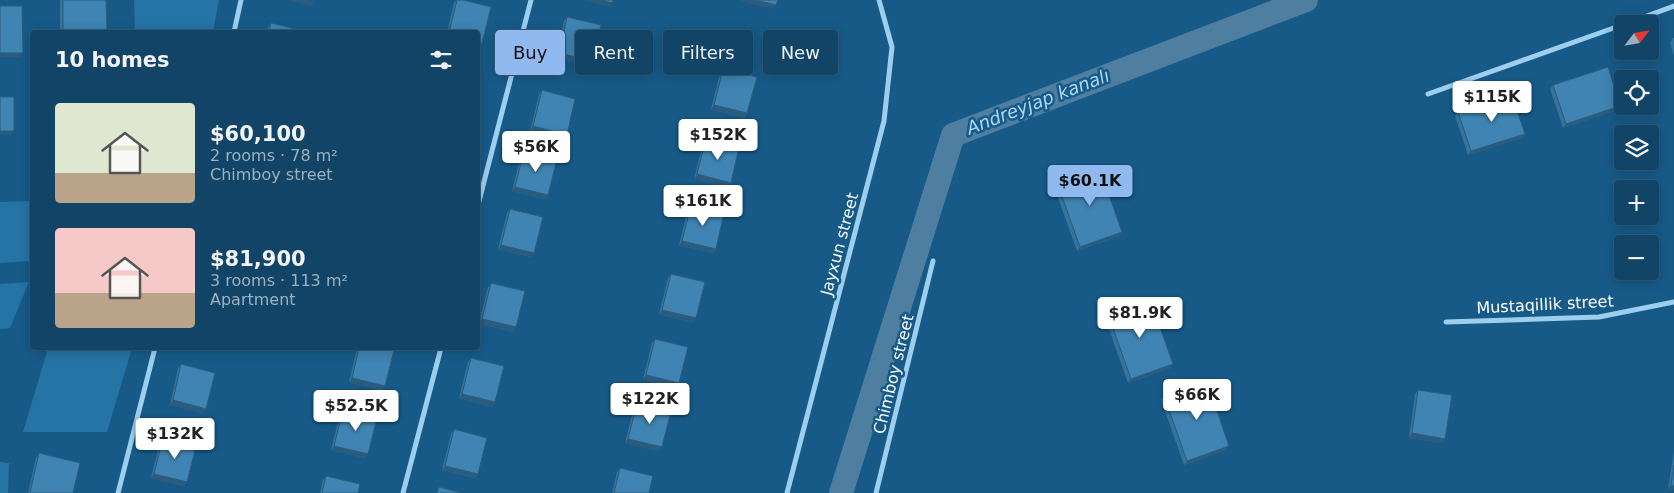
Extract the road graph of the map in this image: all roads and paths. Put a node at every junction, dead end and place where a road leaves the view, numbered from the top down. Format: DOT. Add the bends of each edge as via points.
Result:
graph roads {
  1 [pos="241,0"];
  2 [pos="531,0"];
  3 [pos="879,0"];
  4 [pos="1674,6"];
  5 [pos="1649,15"];
  6 [pos="1614,28"];
  7 [pos="234,30"];
  8 [pos="1428,94"];
  9 [pos="480,197"];
  10 [pos="934,261"];
  11 [pos="1674,302"];
  12 [pos="1446,322"];
  13 [pos="154,350"];
  14 [pos="440,350"];
  15 [pos="118,493"];
  16 [pos="403,493"];
  17 [pos="787,493"];
  18 [pos="876,493"];
  1 -- 7 [label="street"];
  2 -- 9 [label="street"];
  3 -- 17 [label="street, Jayxun street" via="892,47 884,121"];
  4 -- 5 [label="street"];
  6 -- 8 [label="street"];
  10 -- 18 [label="street, Chimboy street"];
  11 -- 12 [label="street, Mustaqillik street" via="1599,317"];
  13 -- 15 [label="street"];
  14 -- 16 [label="street"];
}
